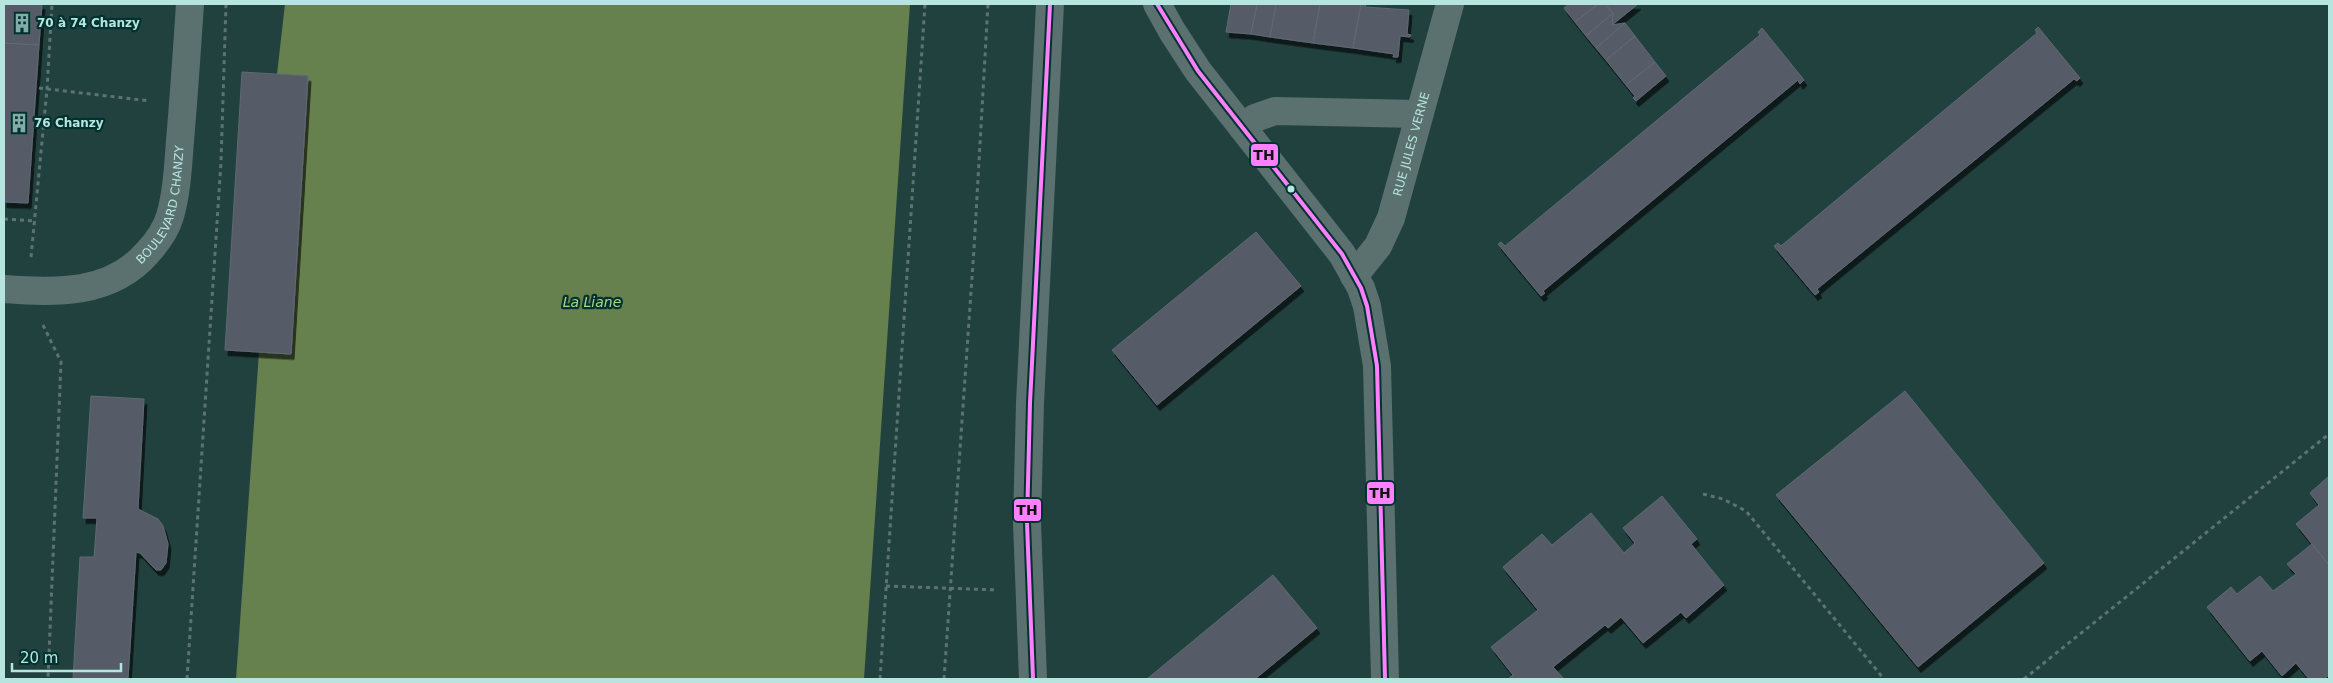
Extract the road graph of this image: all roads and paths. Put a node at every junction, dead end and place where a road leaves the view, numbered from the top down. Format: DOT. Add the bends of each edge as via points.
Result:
graph roads {
  1 [pos="52,4"];
  2 [pos="190,4"];
  3 [pos="226,4"];
  4 [pos="925,4"];
  5 [pos="988,4"];
  6 [pos="1050,4"];
  7 [pos="1157,4"];
  8 [pos="1450,4"];
  9 [pos="39,88"];
  10 [pos="47,89"];
  11 [pos="183,105"];
  12 [pos="222,108"];
  13 [pos="1419,114"];
  14 [pos="1242,126"];
  15 [pos="4,219"];
  16 [pos="36,221"];
  17 [pos="1354,276"];
  18 [pos="16,290"];
  19 [pos="2329,434"];
  20 [pos="1702,494"];
  21 [pos="886,586"];
  22 [pos="949,589"];
  23 [pos="1028,591"];
  24 [pos="1031,674"];
  25 [pos="48,679"];
  26 [pos="186,679"];
  27 [pos="880,679"];
  28 [pos="944,679"];
  29 [pos="1385,679"];
  30 [pos="1884,679"];
  31 [pos="2024,679"];
  1 -- 10 [label="path"];
  2 -- 11 [label="street, BOULEVARD CHANZY"];
  3 -- 12 [label="path"];
  4 -- 21 [label="path"];
  5 -- 22 [label="path"];
  6 -- 23 [label="street" via="1030,403"];
  7 -- 14 [label="street" via="1185,52"];
  8 -- 13 [label="street, RUE JULES VERNE"];
  9 -- 10 [label="path"];
  10 -- 11 [label="path"];
  10 -- 16 [label="path"];
  11 -- 12 [label="path"];
  11 -- 18 [label="street, BOULEVARD CHANZY" via="174,199 170,218 155,244 119,277 103,284 65,292"];
  12 -- 26 [label="path"];
  13 -- 14 [label="street" via="1275,111"];
  13 -- 17 [label="street, RUE JULES VERNE" via="1391,218 1378,246"];
  14 -- 17 [label="street" via="1342,254"];
  15 -- 16 [label="path"];
  16 -- 18 [label="path"];
  17 -- 29 [label="street" via="1367,306 1377,366"];
  18 -- 25 [label="path" via="61,362"];
  19 -- 31 [label="path"];
  20 -- 30 [label="path" via="1729,501 1746,511"];
  21 -- 22 [label="path"];
  21 -- 27 [label="path"];
  22 -- 23 [label="path"];
  22 -- 28 [label="path"];
  23 -- 24 [label="street"];
}
